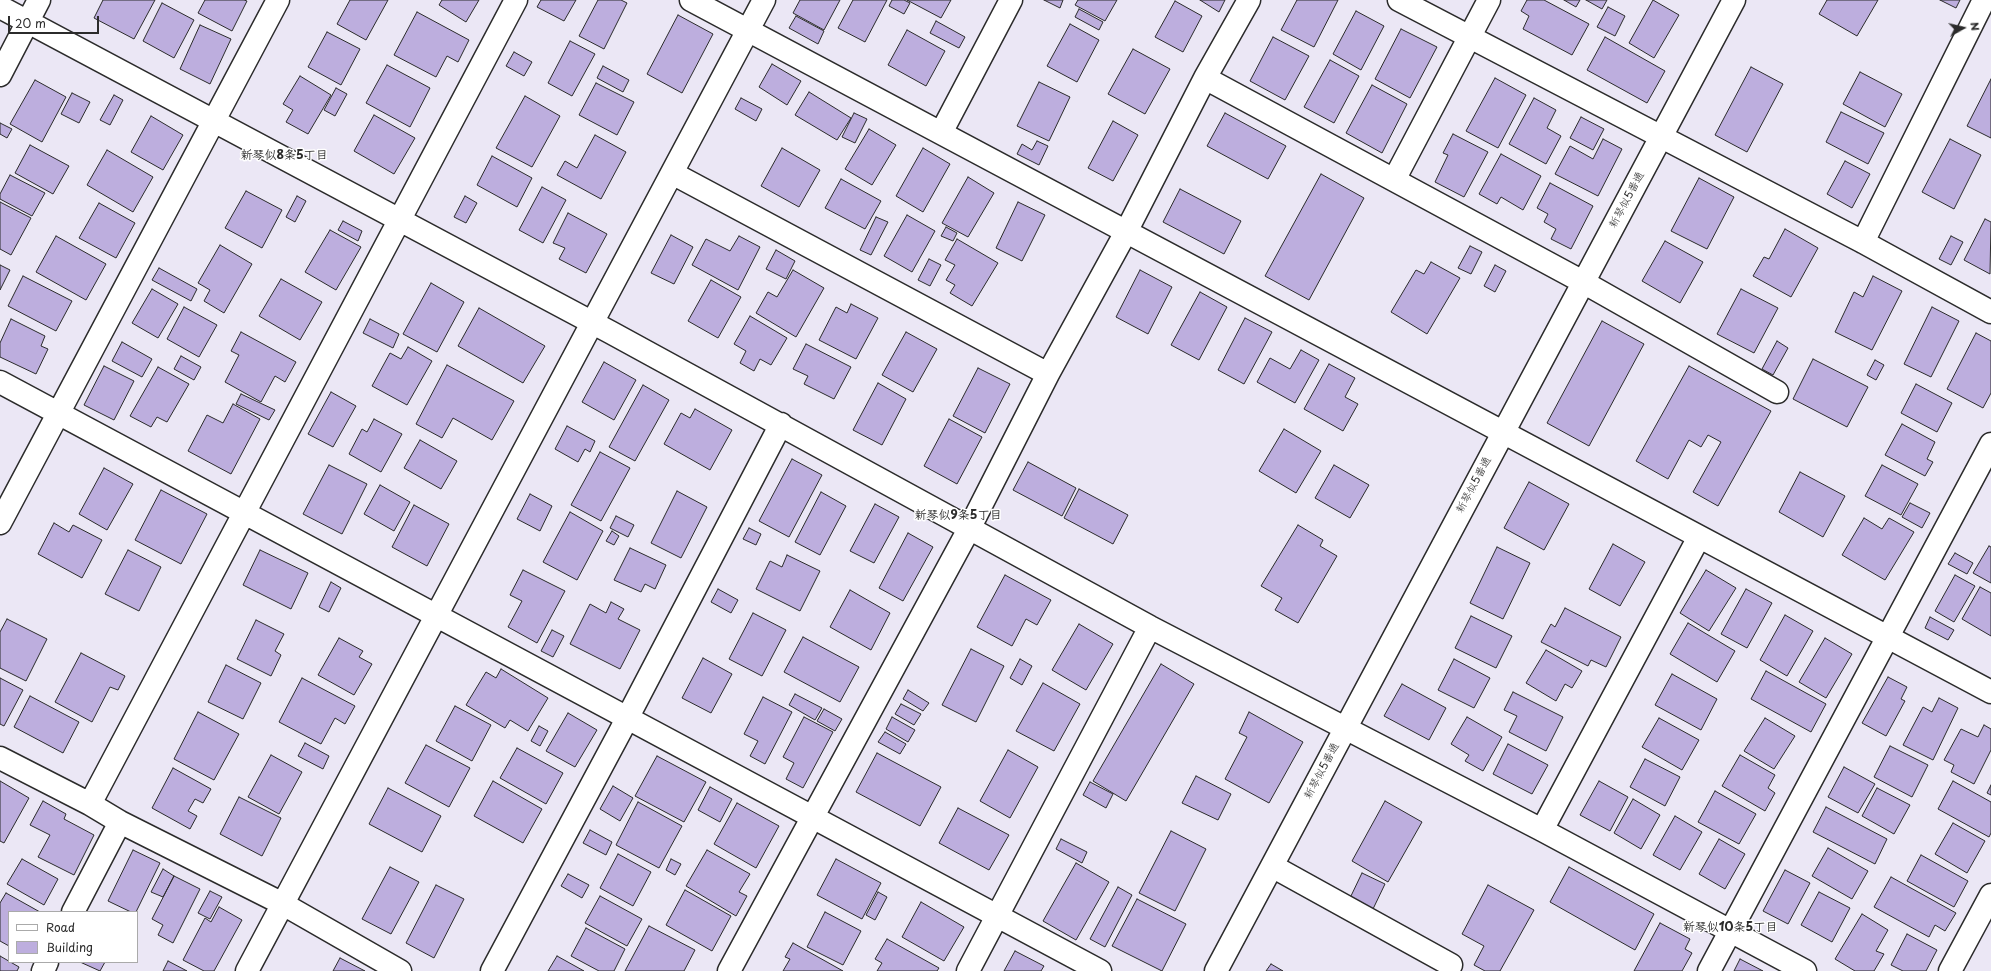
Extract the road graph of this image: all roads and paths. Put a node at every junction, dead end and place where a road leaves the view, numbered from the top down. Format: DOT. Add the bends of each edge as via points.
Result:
graph roads {
  1 [pos="39,0"];
  2 [pos="278,0"];
  3 [pos="516,0"];
  4 [pos="691,0"];
  5 [pos="764,0"];
  6 [pos="1011,0"];
  7 [pos="1249,0"];
  8 [pos="1399,0"];
  9 [pos="1489,0"];
  10 [pos="1734,0"];
  11 [pos="1984,0"];
  12 [pos="0,7"];
  13 [pos="27,22"];
  14 [pos="748,31"];
  15 [pos="1469,38"];
  16 [pos="0,76"];
  17 [pos="1205,78"];
  18 [pos="212,120"];
  19 [pos="941,133"];
  20 [pos="1661,136"];
  21 [pos="672,173"];
  22 [pos="1394,180"];
  23 [pos="399,220"];
  24 [pos="1126,232"];
  25 [pos="1863,242"];
  26 [pos="1583,282"];
  27 [pos="1991,312"];
  28 [pos="592,322"];
  29 [pos="1048,374"];
  30 [pos="0,382"];
  31 [pos="1776,392"];
  32 [pos="59,414"];
  33 [pos="781,424"];
  34 [pos="1502,432"];
  35 [pos="1991,444"];
  36 [pos="244,513"];
  37 [pos="0,523"];
  38 [pos="969,529"];
  39 [pos="1699,537"];
  40 [pos="437,615"];
  41 [pos="1150,627"];
  42 [pos="1886,636"];
  43 [pos="1991,692"];
  44 [pos="628,717"];
  45 [pos="1344,729"];
  46 [pos="0,758"];
  47 [pos="90,804"];
  48 [pos="811,816"];
  49 [pos="120,822"];
  50 [pos="1542,830"];
  51 [pos="1272,866"];
  52 [pos="1991,895"];
  53 [pos="283,904"];
  54 [pos="74,911"];
  55 [pos="998,916"];
  56 [pos="1730,931"];
  57 [pos="1451,965"];
  58 [pos="247,971"];
  59 [pos="400,971"];
  60 [pos="492,971"];
  61 [pos="728,971"];
  62 [pos="968,971"];
  63 [pos="1100,971"];
  64 [pos="1216,971"];
  65 [pos="1709,971"];
  66 [pos="1805,971"];
  67 [pos="1950,971"];
  1 -- 13 [label="street"];
  2 -- 18 [label="street"];
  3 -- 23 [label="street"];
  4 -- 14 [label="street"];
  5 -- 14 [label="street"];
  6 -- 19 [label="street"];
  7 -- 17 [label="street"];
  8 -- 15 [label="street"];
  9 -- 15 [label="street"];
  10 -- 20 [label="street, 新琴似5番通"];
  11 -- 25 [label="street"];
  12 -- 13 [label="street"];
  13 -- 16 [label="street"];
  13 -- 18 [label="street"];
  14 -- 19 [label="street"];
  14 -- 21 [label="street"];
  15 -- 20 [label="street"];
  15 -- 22 [label="street"];
  17 -- 22 [label="street"];
  17 -- 24 [label="street"];
  18 -- 23 [label="street"];
  18 -- 32 [label="street"];
  19 -- 24 [label="street"];
  20 -- 25 [label="street"];
  20 -- 26 [label="street, 新琴似5番通"];
  21 -- 28 [label="street"];
  21 -- 29 [label="street"];
  22 -- 26 [label="street"];
  23 -- 28 [label="street"];
  23 -- 36 [label="street"];
  24 -- 29 [label="street"];
  24 -- 34 [label="street"];
  25 -- 27 [label="street"];
  26 -- 31 [label="street"];
  26 -- 34 [label="street, 新琴似5番通"];
  28 -- 33 [label="street"];
  28 -- 40 [label="street"];
  29 -- 38 [label="street"];
  30 -- 32 [label="street"];
  32 -- 36 [label="street"];
  32 -- 37 [label="street"];
  33 -- 38 [label="street"];
  33 -- 44 [label="street"];
  34 -- 39 [label="street"];
  34 -- 45 [label="street, 新琴似5番通"];
  35 -- 42 [label="street"];
  36 -- 40 [label="street"];
  36 -- 47 [label="street"];
  38 -- 41 [label="street"];
  38 -- 48 [label="street"];
  39 -- 42 [label="street"];
  39 -- 50 [label="street"];
  40 -- 44 [label="street"];
  40 -- 53 [label="street"];
  41 -- 45 [label="street"];
  41 -- 55 [label="street"];
  42 -- 43 [label="street"];
  42 -- 56 [label="street"];
  44 -- 48 [label="street"];
  44 -- 60 [label="street"];
  45 -- 50 [label="street"];
  45 -- 51 [label="street, 新琴似5番通"];
  46 -- 47 [label="street"];
  47 -- 49 [label="street"];
  48 -- 55 [label="street"];
  48 -- 61 [label="street"];
  49 -- 53 [label="street"];
  49 -- 54 [label="street"];
  50 -- 56 [label="street"];
  51 -- 57 [label="street"];
  51 -- 64 [label="street, 新琴似5番通"];
  52 -- 67 [label="street"];
  53 -- 58 [label="street"];
  53 -- 59 [label="street"];
  55 -- 62 [label="street"];
  55 -- 63 [label="street"];
  56 -- 65 [label="street"];
  56 -- 66 [label="street"];
}
